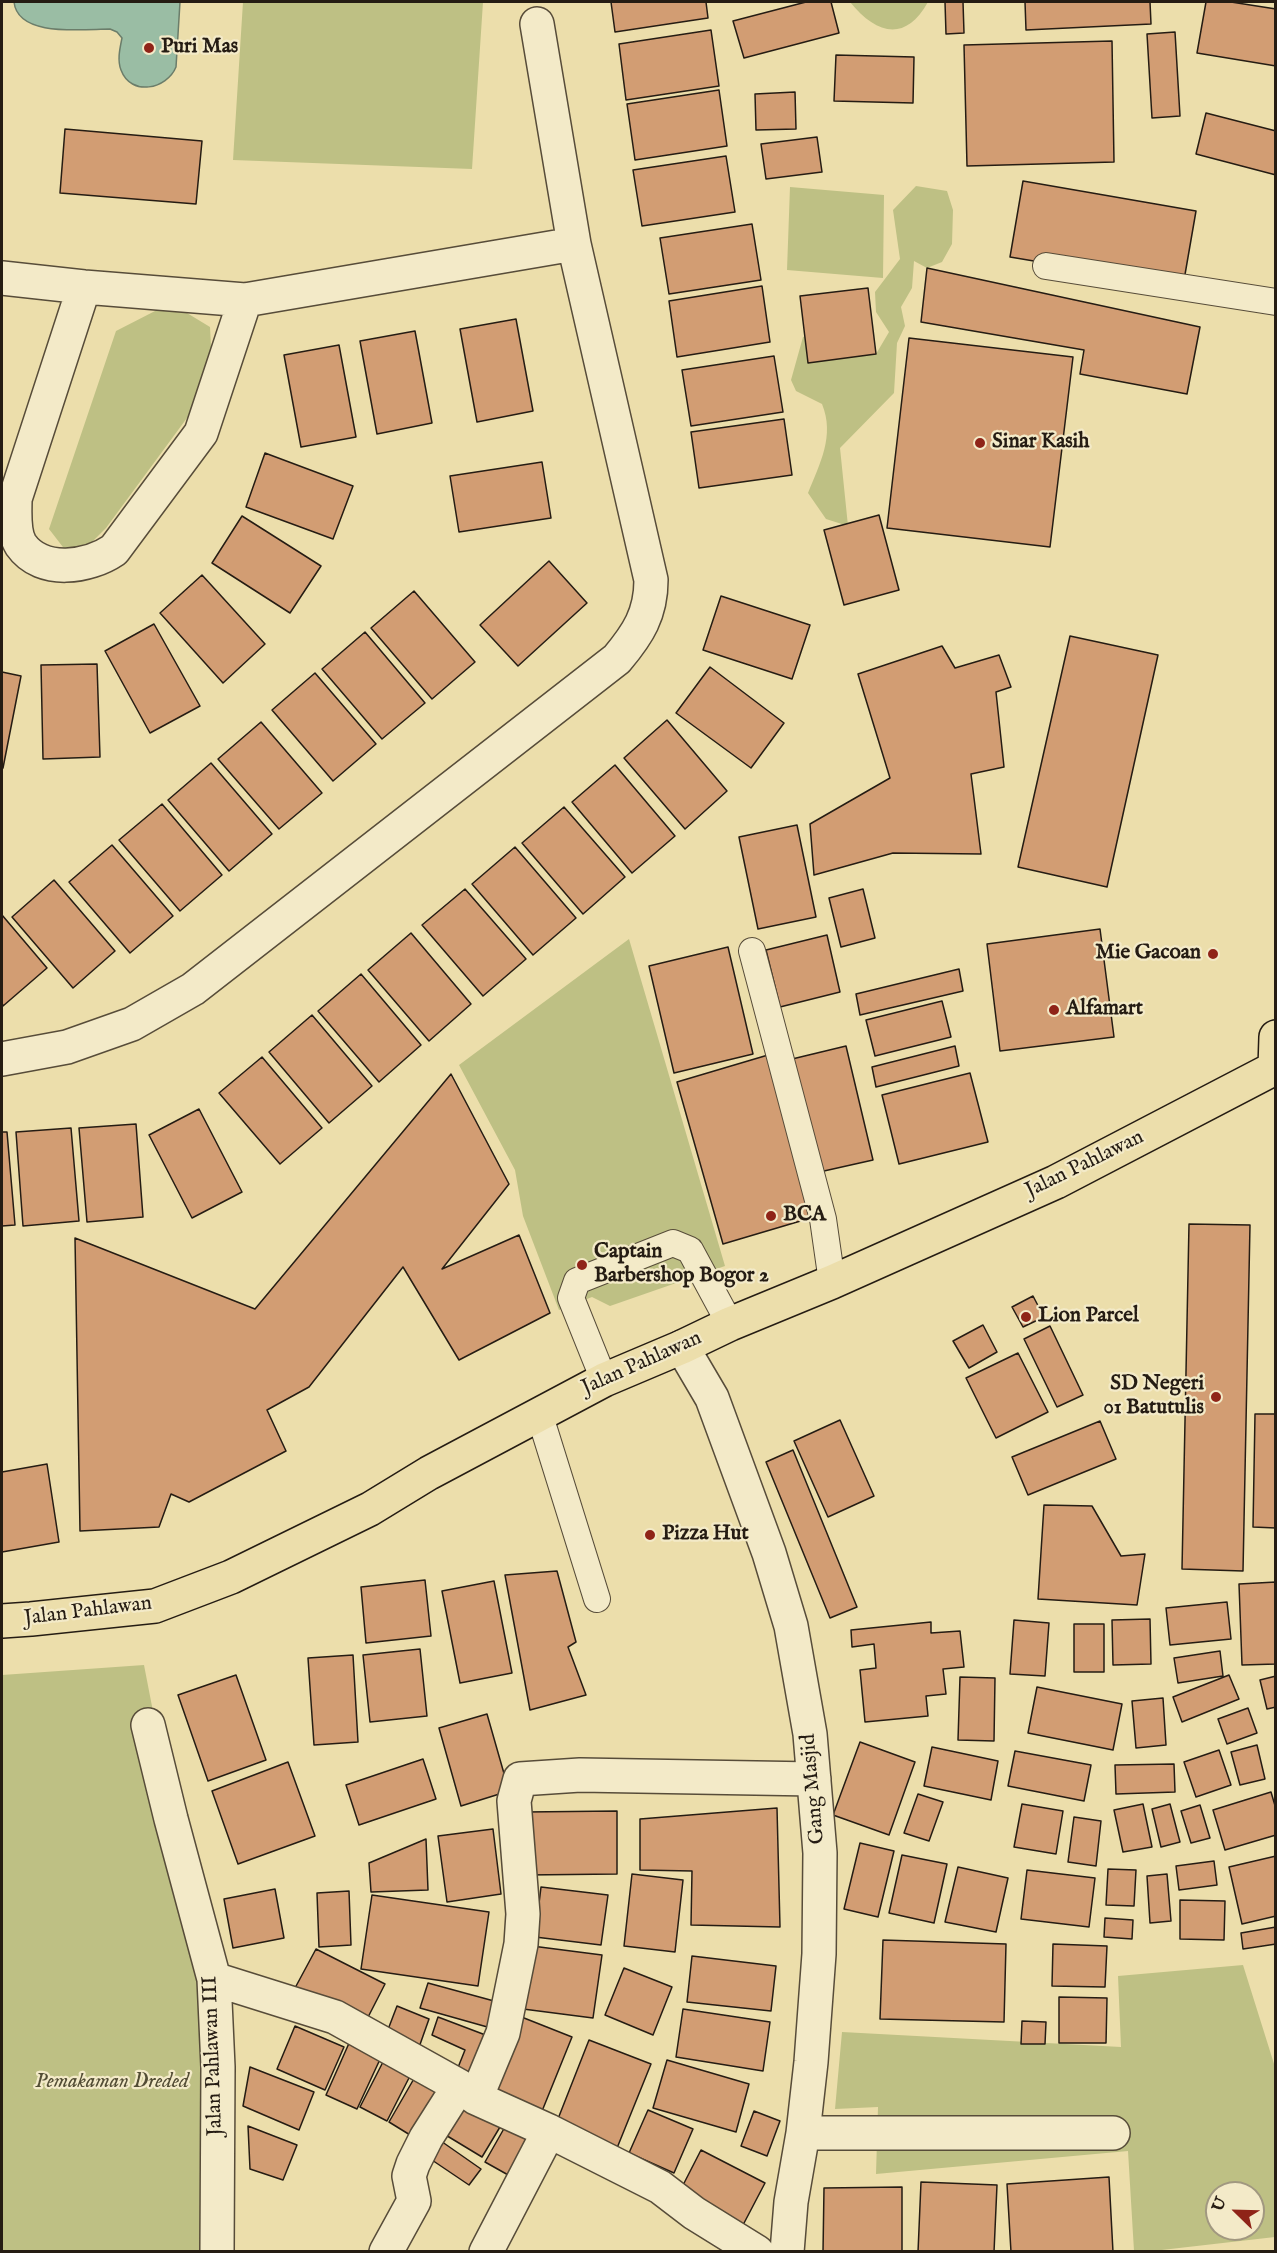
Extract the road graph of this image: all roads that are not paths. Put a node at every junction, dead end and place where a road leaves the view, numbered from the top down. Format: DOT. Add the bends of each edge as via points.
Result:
graph roads {
  1 [pos="537,24"];
  2 [pos="574,244"];
  3 [pos="1046,266"];
  4 [pos="2,278"];
  5 [pos="84,287"];
  6 [pos="245,300"];
  7 [pos="1275,302"];
  8 [pos="752,951"];
  9 [pos="1275,1052"];
  10 [pos="2,1059"];
  11 [pos="832,1282"];
  12 [pos="729,1324"];
  13 [pos="682,1347"];
  14 [pos="604,1380"];
  15 [pos="539,1413"];
  16 [pos="597,1599"];
  17 [pos="2,1621"];
  18 [pos="148,1725"];
  19 [pos="814,1779"];
  20 [pos="214,1979"];
  21 [pos="468,2092"];
  22 [pos="549,2131"];
  23 [pos="803,2133"];
  24 [pos="1113,2133"];
  25 [pos="217,2252"];
  26 [pos="386,2252"];
  27 [pos="486,2252"];
  28 [pos="757,2252"];
  29 [pos="787,2252"];
  1 -- 2 [label="street"];
  2 -- 6 [label="street"];
  2 -- 10 [label="street" via="651,580 651,598 636,636 617,659 193,989 132,1024 67,1047"];
  3 -- 7 [label="lane"];
  4 -- 5 [label="street"];
  5 -- 6 [label="street"];
  5 -- 6 [label="street" via="15,499 20,544 32,555 60,565 75,566 101,559 114,550 201,433"];
  8 -- 11 [label="lane" via="823,1219"];
  9 -- 11 [label="main road, Jalan Pahlawan" via="1056,1182"];
  11 -- 12 [label="main road, Jalan Pahlawan"];
  12 -- 13 [label="main road, Jalan Pahlawan"];
  12 -- 14 [label="lane" via="690,1250 672,1243 578,1281 572,1298"];
  13 -- 14 [label="main road, Jalan Pahlawan"];
  13 -- 19 [label="street, Gang Masjid" via="721,1419 782,1594 798,1658"];
  14 -- 15 [label="main road, Jalan Pahlawan"];
  15 -- 16 [label="lane"];
  15 -- 17 [label="main road, Jalan Pahlawan" via="370,1509 220,1581 155,1606"];
  18 -- 20 [label="street, Jalan Pahlawan III"];
  19 -- 21 [label="street" via="580,1775 520,1779 514,1801 523,1914 521,1944 503,2033"];
  19 -- 23 [label="street, Gang Masjid" via="820,1853 819,1954"];
  20 -- 21 [label="street" via="335,2017"];
  20 -- 25 [label="street, Jalan Pahlawan III" via="218,2067"];
  21 -- 22 [label="street"];
  21 -- 26 [label="street" via="426,2138 409,2176 414,2200"];
  22 -- 27 [label="street"];
  22 -- 28 [label="street" via="660,2187"];
  23 -- 24 [label="street"];
  23 -- 29 [label="street, Gang Masjid"];
}
